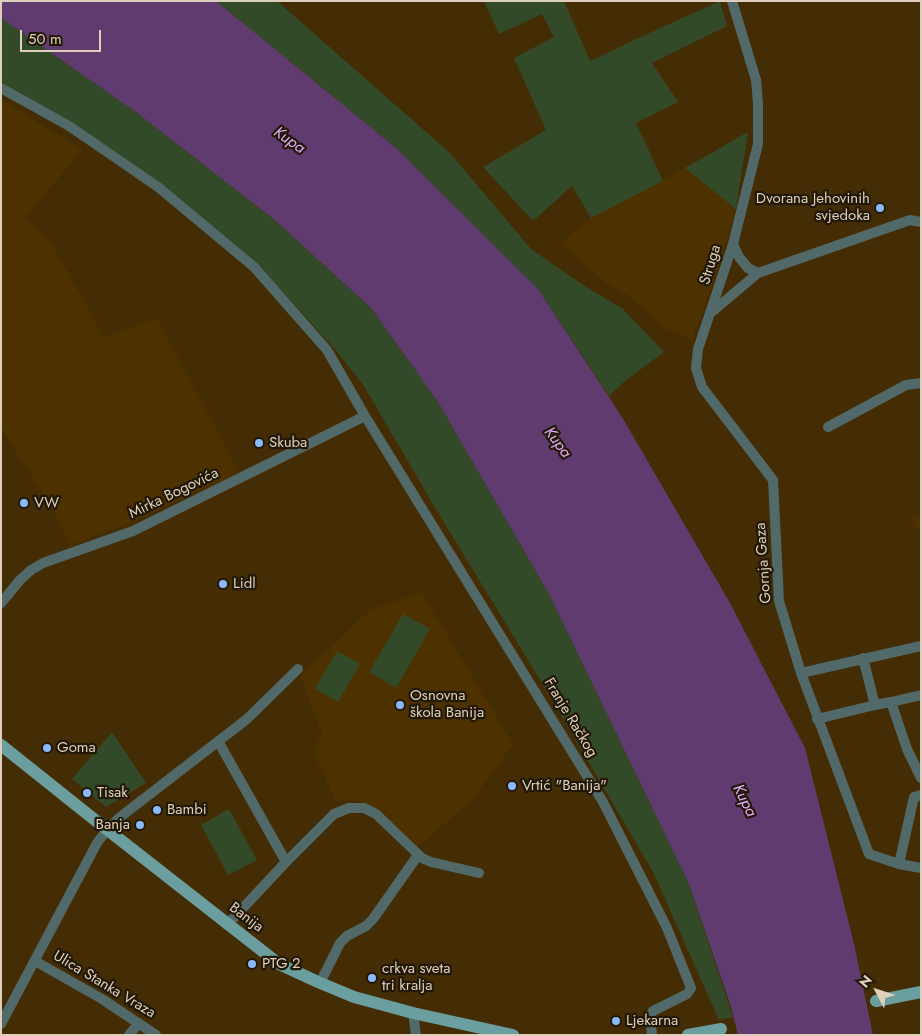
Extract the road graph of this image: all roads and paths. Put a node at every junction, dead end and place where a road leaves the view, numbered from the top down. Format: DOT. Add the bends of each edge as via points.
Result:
graph roads {
  1 [pos="732,1"];
  2 [pos="1,88"];
  3 [pos="921,222"];
  4 [pos="733,244"];
  5 [pos="758,273"];
  6 [pos="712,312"];
  7 [pos="921,383"];
  8 [pos="365,416"];
  9 [pos="828,427"];
  10 [pos="1,603"];
  11 [pos="921,646"];
  12 [pos="863,658"];
  13 [pos="298,669"];
  14 [pos="801,673"];
  15 [pos="921,695"];
  16 [pos="891,702"];
  17 [pos="875,705"];
  18 [pos="818,719"];
  19 [pos="218,741"];
  20 [pos="1,745"];
  21 [pos="921,778"];
  22 [pos="921,795"];
  23 [pos="107,830"];
  24 [pos="418,855"];
  25 [pos="286,862"];
  26 [pos="899,864"];
  27 [pos="921,868"];
  28 [pos="479,873"];
  29 [pos="227,925"];
  30 [pos="36,961"];
  31 [pos="320,983"];
  32 [pos="921,992"];
  33 [pos="876,1001"];
  34 [pos="413,1013"];
  35 [pos="139,1023"];
  36 [pos="1,1024"];
  37 [pos="712,1032"];
  38 [pos="129,1035"];
  39 [pos="156,1035"];
  40 [pos="416,1035"];
  41 [pos="513,1035"];
  42 [pos="652,1035"];
  43 [pos="688,1035"];
  1 -- 4 [label="street, Struga" via="756,80 758,120 755,161"];
  2 -- 8 [label="street" via="69,126 158,187 254,267 327,350"];
  3 -- 5 [label="street, Struga" via="910,220"];
  4 -- 5 [label="street" via="748,268"];
  4 -- 6 [label="street, Struga"];
  5 -- 6 [label="street, Struga"];
  6 -- 14 [label="street, Gornja Gaza" via="698,349 696,368 702,387 773,480 780,601"];
  7 -- 9 [label="street" via="906,384"];
  8 -- 10 [label="street, Mirka Bogovića" via="133,531 43,563 20,580"];
  8 -- 42 [label="street, Franje Račkog" via="603,802 667,928 691,988 687,994 653,1011 650,1016"];
  11 -- 12 [label="street"];
  12 -- 14 [label="street"];
  12 -- 17 [label="street"];
  13 -- 19 [label="street" via="247,719"];
  14 -- 18 [label="street, Gornja Gaza"];
  15 -- 16 [label="street"];
  16 -- 17 [label="street"];
  16 -- 21 [label="street"];
  17 -- 18 [label="street"];
  18 -- 26 [label="street, Gornja Gaza" via="870,854"];
  19 -- 23 [label="street"];
  19 -- 25 [label="street"];
  20 -- 23 [label="main road, Banija"];
  22 -- 26 [label="street" via="914,797"];
  23 -- 29 [label="main road, Banija"];
  23 -- 30 [label="street"];
  24 -- 25 [label="street" via="376,814 364,808 349,808 334,814"];
  24 -- 28 [label="street" via="431,862"];
  24 -- 31 [label="street" via="373,919 340,943"];
  25 -- 29 [label="street"];
  26 -- 27 [label="street"];
  29 -- 31 [label="main road, Banija" via="279,964"];
  30 -- 35 [label="street, Ulica Stanka Vraza"];
  30 -- 36 [label="street"];
  31 -- 34 [label="main road, Banija" via="354,997"];
  32 -- 33 [label="main road"];
  34 -- 40 [label="street"];
  34 -- 41 [label="main road, Banija"];
  35 -- 38 [label="street"];
  35 -- 39 [label="street, Ulica Stanka Vraza"];
  37 -- 43 [label="main road"];
}
